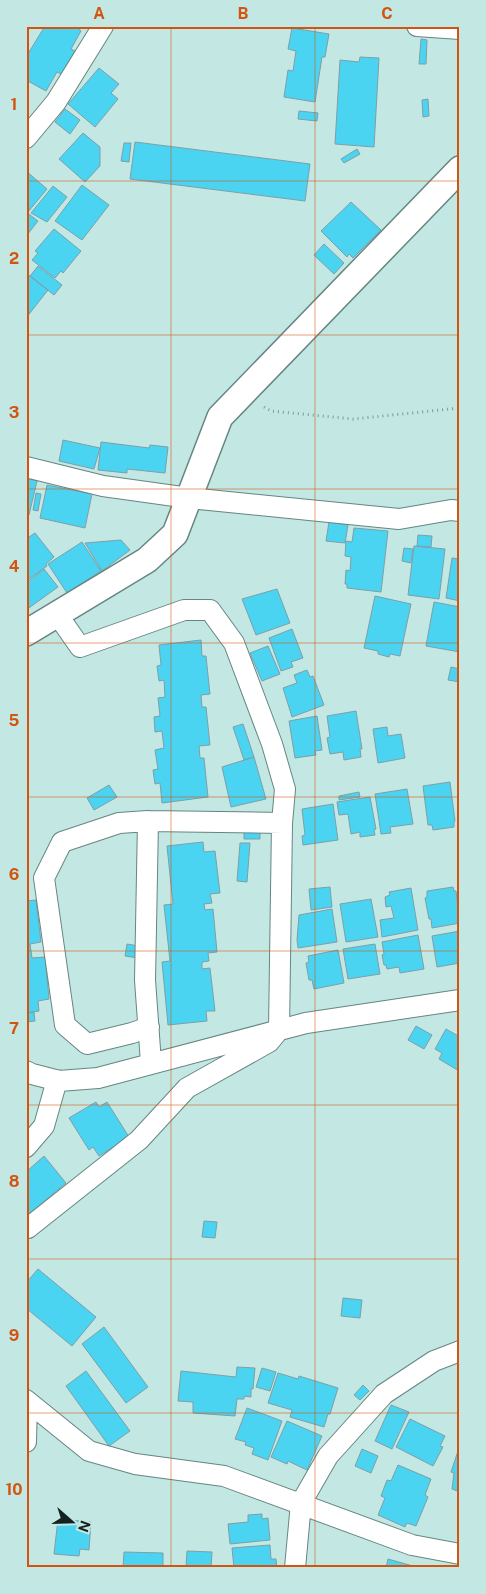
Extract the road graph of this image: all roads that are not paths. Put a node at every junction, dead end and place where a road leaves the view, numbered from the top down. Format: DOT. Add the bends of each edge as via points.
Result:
graph roads {
  1 [pos="103,26"];
  2 [pos="417,26"];
  3 [pos="460,29"];
  4 [pos="26,138"];
  5 [pos="460,169"];
  6 [pos="26,467"];
  7 [pos="188,498"];
  8 [pos="460,511"];
  9 [pos="57,614"];
  10 [pos="26,633"];
  11 [pos="148,821"];
  12 [pos="282,823"];
  13 [pos="35,878"];
  14 [pos="460,1000"];
  15 [pos="140,1030"];
  16 [pos="279,1030"];
  17 [pos="151,1063"];
  18 [pos="26,1071"];
  19 [pos="57,1080"];
  20 [pos="26,1147"];
  21 [pos="26,1225"];
  22 [pos="460,1351"];
  23 [pos="27,1400"];
  24 [pos="26,1442"];
  25 [pos="300,1503"];
  26 [pos="460,1554"];
  27 [pos="296,1568"];
  1 -- 4 [label="street" via="56,102"];
  2 -- 3 [label="street"];
  5 -- 7 [label="street" via="220,417"];
  6 -- 7 [label="street" via="103,486"];
  7 -- 8 [label="street" via="399,520"];
  7 -- 9 [label="street" via="175,534 147,560"];
  9 -- 10 [label="street"];
  9 -- 12 [label="street" via="80,647 184,610 210,610 234,643 272,744 285,789"];
  11 -- 12 [label="street"];
  11 -- 13 [label="street" via="119,823 62,842"];
  11 -- 15 [label="street" via="145,980"];
  12 -- 16 [label="street"];
  13 -- 15 [label="street" via="65,1025 87,1044"];
  14 -- 16 [label="street"];
  15 -- 17 [label="street"];
  16 -- 17 [label="street"];
  16 -- 21 [label="street" via="269,1042 187,1088 139,1140 28,1228"];
  17 -- 19 [label="street" via="98,1078"];
  18 -- 19 [label="street"];
  19 -- 20 [label="street" via="44,1126"];
  22 -- 25 [label="street" via="434,1361 384,1394 328,1456"];
  23 -- 24 [label="street"];
  23 -- 25 [label="street" via="89,1451 135,1464 224,1476"];
  25 -- 26 [label="street" via="412,1545"];
  25 -- 27 [label="street"];
}
